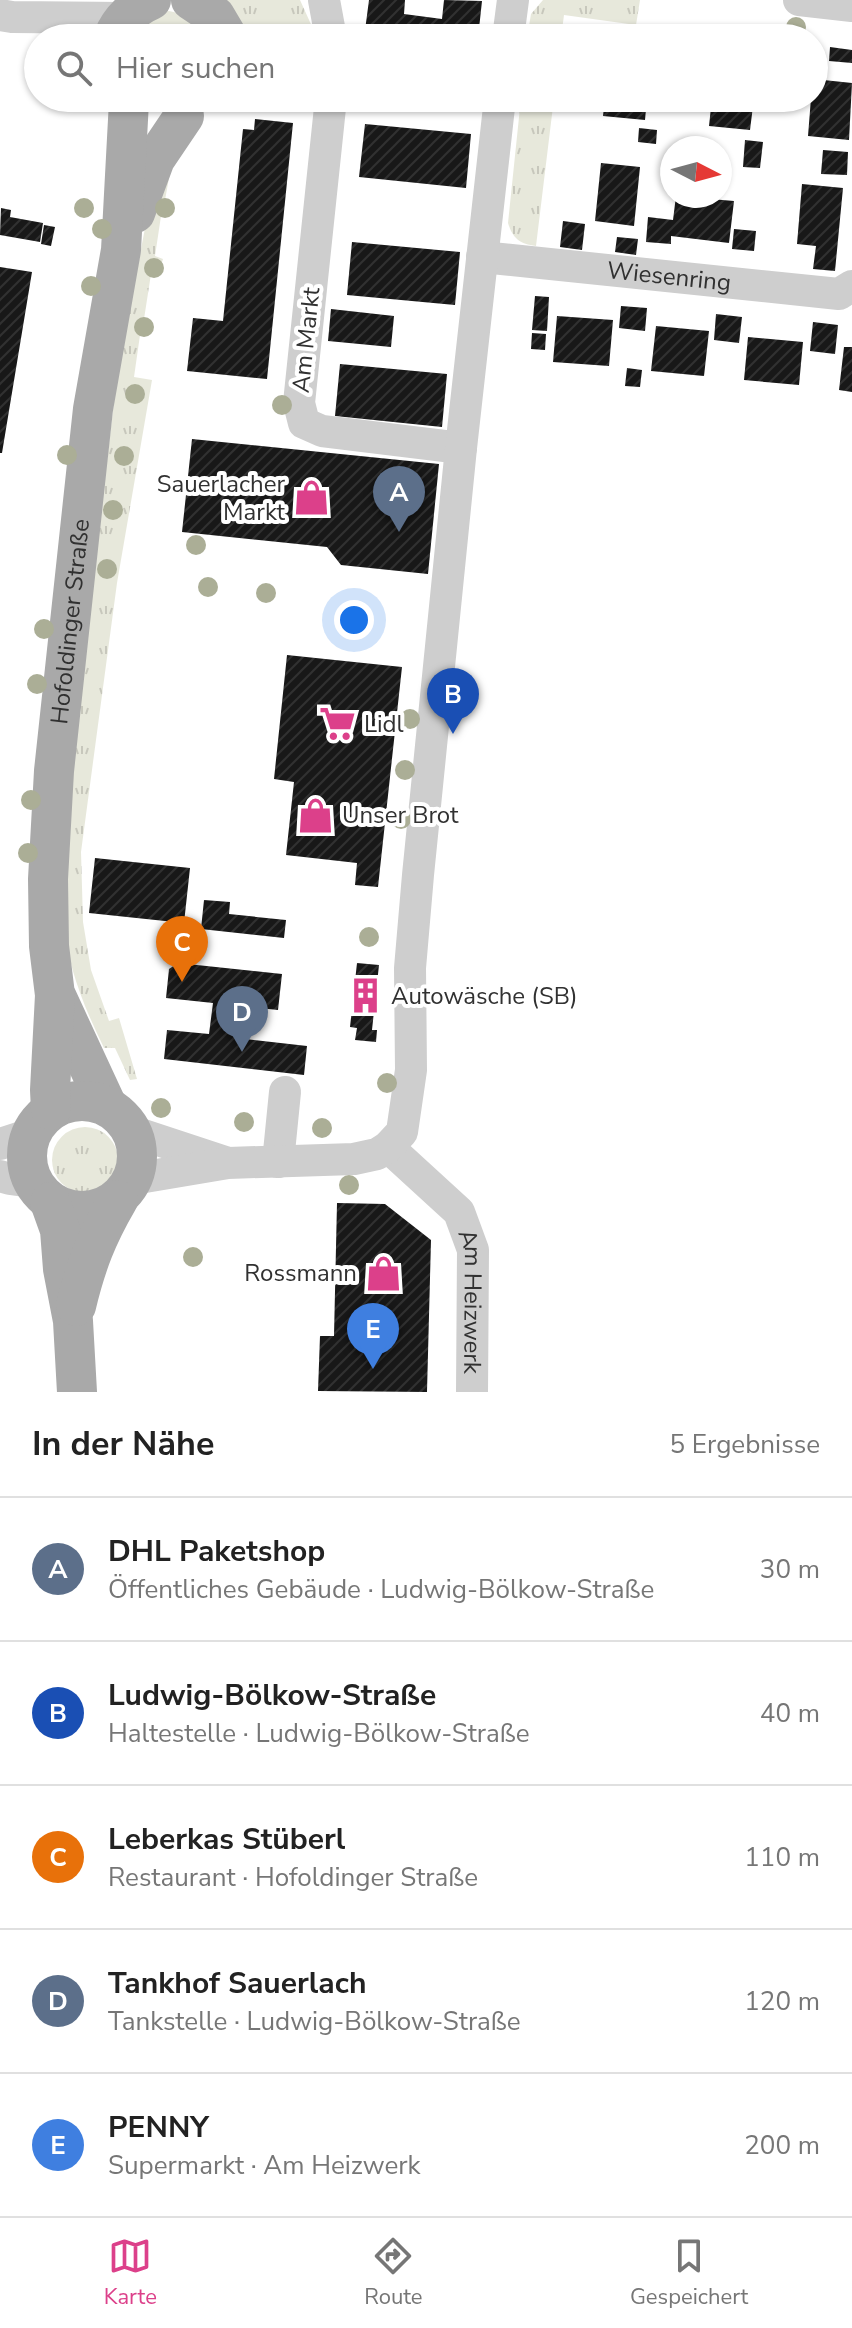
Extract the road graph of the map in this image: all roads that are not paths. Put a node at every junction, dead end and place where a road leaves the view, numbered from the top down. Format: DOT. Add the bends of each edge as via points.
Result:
graph roads {
  1 [pos="194,0"];
  2 [pos="324,0"];
  3 [pos="513,0"];
  4 [pos="799,0"];
  5 [pos="852,6"];
  6 [pos="134,12"];
  7 [pos="6,16"];
  8 [pos="26,24"];
  9 [pos="220,24"];
  10 [pos="328,24"];
  11 [pos="510,24"];
  12 [pos="127,112"];
  13 [pos="145,112"];
  14 [pos="182,112"];
  15 [pos="195,112"];
  16 [pos="330,112"];
  17 [pos="498,112"];
  18 [pos="121,250"];
  19 [pos="482,257"];
  20 [pos="852,286"];
  21 [pos="461,448"];
  22 [pos="55,995"];
  23 [pos="285,1092"];
  24 [pos="119,1119"];
  25 [pos="28,1129"];
  26 [pos="388,1147"];
  27 [pos="278,1162"];
  28 [pos="228,1163"];
  29 [pos="27,1186"];
  30 [pos="126,1189"];
  31 [pos="73,1321"];
  32 [pos="77,1392"];
  33 [pos="472,1392"];
  1 -- 9 [label="main road"];
  2 -- 10 [label="street"];
  3 -- 11 [label="street"];
  4 -- 5 [label="street"];
  6 -- 7 [label="street"];
  7 -- 8 [label="street"];
  12 -- 18 [label="main road, Hofoldinger Straße"];
  13 -- 14 [label="main road" via="164,117"];
  15 -- 18 [label="main road, Hofoldinger Straße" via="155,159"];
  16 -- 21 [label="street, Am Markt" via="299,403 304,423 322,431"];
  17 -- 19 [label="street"];
  18 -- 22 [label="main road, Hofoldinger Straße" via="93,409 54,771 48,879"];
  19 -- 20 [label="street, Wiesenring" via="839,294"];
  19 -- 21 [label="street"];
  21 -- 26 [label="street" via="410,968 411,1070 402,1132"];
  22 -- 24 [label="main road, Hofoldinger Straße"];
  22 -- 25 [label="main road, Hofoldinger Straße" via="50,1090"];
  23 -- 27 [label="street"];
  24 -- 25 [label="main road" via="88,1101 69,1102"];
  24 -- 28 [label="street"];
  24 -- 30 [label="main road" via="138,1155"];
  25 -- 29 [label="main road"];
  26 -- 27 [label="street" via="354,1159"];
  26 -- 33 [label="street, Am Heizwerk" via="459,1212 473,1250"];
  27 -- 28 [label="street"];
  28 -- 30 [label="street"];
  29 -- 30 [label="main road" via="66,1210 84,1212 102,1209"];
  29 -- 31 [label="main road" via="60,1230"];
  30 -- 31 [label="main road" via="99,1234"];
  31 -- 32 [label="main road"];
}
